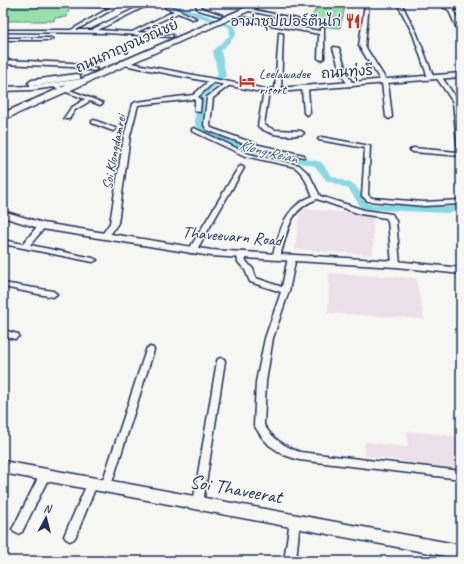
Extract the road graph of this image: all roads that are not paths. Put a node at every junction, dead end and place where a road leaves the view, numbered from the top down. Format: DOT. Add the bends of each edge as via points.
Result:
graph roads {
  1 [pos="44,3"];
  2 [pos="150,3"];
  3 [pos="166,3"];
  4 [pos="197,3"];
  5 [pos="263,3"];
  6 [pos="367,3"];
  7 [pos="399,3"];
  8 [pos="444,3"];
  9 [pos="120,4"];
  10 [pos="247,6"];
  11 [pos="450,8"];
  12 [pos="461,8"];
  13 [pos="178,11"];
  14 [pos="224,16"];
  15 [pos="453,16"];
  16 [pos="461,17"];
  17 [pos="297,20"];
  18 [pos="202,22"];
  19 [pos="3,31"];
  20 [pos="73,31"];
  21 [pos="92,31"];
  22 [pos="460,32"];
  23 [pos="132,33"];
  24 [pos="281,34"];
  25 [pos="170,36"];
  26 [pos="3,39"];
  27 [pos="51,40"];
  28 [pos="336,48"];
  29 [pos="321,58"];
  30 [pos="3,62"];
  31 [pos="124,63"];
  32 [pos="94,69"];
  33 [pos="461,75"];
  34 [pos="431,78"];
  35 [pos="439,78"];
  36 [pos="80,79"];
  37 [pos="212,81"];
  38 [pos="385,83"];
  39 [pos="3,84"];
  40 [pos="224,84"];
  41 [pos="352,85"];
  42 [pos="32,86"];
  43 [pos="55,86"];
  44 [pos="3,88"];
  45 [pos="65,89"];
  46 [pos="305,89"];
  47 [pos="278,90"];
  48 [pos="266,91"];
  49 [pos="45,96"];
  50 [pos="195,97"];
  51 [pos="90,99"];
  52 [pos="100,103"];
  53 [pos="198,111"];
  54 [pos="3,113"];
  55 [pos="307,113"];
  56 [pos="460,114"];
  57 [pos="3,117"];
  58 [pos="390,117"];
  59 [pos="68,118"];
  60 [pos="94,122"];
  61 [pos="113,129"];
  62 [pos="194,130"];
  63 [pos="301,133"];
  64 [pos="460,138"];
  65 [pos="321,139"];
  66 [pos="414,150"];
  67 [pos="253,151"];
  68 [pos="461,154"];
  69 [pos="302,156"];
  70 [pos="241,168"];
  71 [pos="317,197"];
  72 [pos="461,202"];
  73 [pos="3,214"];
  74 [pos="42,226"];
  75 [pos="105,236"];
  76 [pos="3,242"];
  77 [pos="25,246"];
  78 [pos="192,251"];
  79 [pos="241,255"];
  80 [pos="276,257"];
  81 [pos="292,257"];
  82 [pos="93,260"];
  83 [pos="396,264"];
  84 [pos="461,271"];
  85 [pos="3,285"];
  86 [pos="285,291"];
  87 [pos="53,294"];
  88 [pos="3,333"];
  89 [pos="15,336"];
  90 [pos="150,350"];
  91 [pos="221,361"];
  92 [pos="3,467"];
  93 [pos="45,475"];
  94 [pos="461,475"];
  95 [pos="99,485"];
  96 [pos="198,503"];
  97 [pos="295,520"];
  98 [pos="18,529"];
  99 [pos="70,536"];
  100 [pos="461,552"];
  101 [pos="290,561"];
  1 -- 9 [label="street"];
  2 -- 21 [label="street"];
  3 -- 13 [label="street" via="168,7"];
  4 -- 14 [label="street" via="200,9"];
  5 -- 10 [label="main road, ถนนกาญจนวณิชย์"];
  6 -- 38 [label="street" via="362,46"];
  7 -- 34 [label="street" via="415,34"];
  8 -- 11 [label="street"];
  9 -- 20 [label="street"];
  10 -- 14 [label="main road, ถนนกาญจนวณิชย์"];
  10 -- 17 [label="street"];
  11 -- 12 [label="street"];
  11 -- 15 [label="street"];
  13 -- 18 [label="street"];
  13 -- 23 [label="street"];
  14 -- 18 [label="main road, ถนนกาญจนวณิชย์"];
  14 -- 29 [label="street" via="322,30"];
  15 -- 16 [label="street"];
  15 -- 22 [label="street"];
  18 -- 25 [label="main road, ถนนกาญจนวณิชย์"];
  18 -- 31 [label="main road, ถนนกาญจนวณิชย์"];
  19 -- 20 [label="street"];
  20 -- 21 [label="street"];
  21 -- 23 [label="street"];
  23 -- 25 [label="street"];
  24 -- 47 [label="street"];
  25 -- 32 [label="main road, ถนนกาญจนวณิชย์"];
  26 -- 27 [label="street"];
  28 -- 41 [label="street" via="345,76"];
  30 -- 32 [label="street" via="72,65"];
  31 -- 36 [label="main road, ถนนกาญจนวณิชย์"];
  31 -- 37 [label="street, ถนนทุ่งรี"];
  32 -- 36 [label="main road, ถนนกาญจนวณิชย์"];
  33 -- 35 [label="street, ถนนทุ่งรี"];
  34 -- 35 [label="street, ถนนทุ่งรี"];
  34 -- 38 [label="street, ถนนทุ่งรี"];
  35 -- 56 [label="street" via="456,102"];
  36 -- 42 [label="main road"];
  36 -- 43 [label="main road, ถนนกาญจนวณิชย์"];
  36 -- 45 [label="main road, ถนนกาญจนวณิชย์"];
  37 -- 40 [label="street, ถนนทุ่งรี"];
  37 -- 50 [label="street"];
  38 -- 41 [label="street, ถนนทุ่งรี"];
  38 -- 58 [label="street"];
  39 -- 42 [label="street"];
  40 -- 48 [label="street, ถนนทุ่งรี"];
  40 -- 67 [label="street" via="210,97 208,127"];
  41 -- 46 [label="street, ถนนทุ่งรี"];
  42 -- 43 [label="street"];
  42 -- 44 [label="street"];
  42 -- 49 [label="main road"];
  43 -- 45 [label="street, Soi Klongdamrei"];
  43 -- 49 [label="main road, ถนนกาญจนวณิชย์"];
  45 -- 49 [label="main road, ถนนกาญจนวณิชย์"];
  45 -- 51 [label="street, Soi Klongdamrei"];
  46 -- 47 [label="street, ถนนทุ่งรี"];
  46 -- 55 [label="street"];
  47 -- 48 [label="street, ถนนทุ่งรี"];
  48 -- 63 [label="street" via="261,126 282,133"];
  49 -- 54 [label="main road, ถนนกาญจนวณิชย์"];
  49 -- 57 [label="main road, ถนนกาญจนวณิชย์"];
  50 -- 53 [label="street" via="198,100"];
  50 -- 75 [label="street, Soi Klongdamrei" via="136,104 127,136 114,223"];
  51 -- 52 [label="street, Soi Klongdamrei"];
  51 -- 59 [label="street" via="73,109"];
  56 -- 64 [label="street"];
  60 -- 61 [label="street"];
  62 -- 67 [label="street"];
  64 -- 68 [label="street"];
  65 -- 72 [label="street" via="349,140 368,147 366,196 369,200 424,204"];
  66 -- 68 [label="street"];
  67 -- 69 [label="street"];
  67 -- 71 [label="street" via="297,166 306,174"];
  70 -- 78 [label="street"];
  71 -- 80 [label="street" via="300,204 290,216"];
  71 -- 83 [label="street" via="363,212 389,216 392,221"];
  73 -- 74 [label="street, Thaveevarn Road"];
  74 -- 75 [label="street, Thaveevarn Road"];
  74 -- 77 [label="street"];
  75 -- 78 [label="street, Thaveevarn Road"];
  76 -- 77 [label="street"];
  77 -- 82 [label="street"];
  78 -- 79 [label="street, Thaveevarn Road"];
  79 -- 80 [label="street, Thaveevarn Road"];
  79 -- 86 [label="street" via="242,262 249,269 253,280"];
  80 -- 81 [label="street, Thaveevarn Road"];
  81 -- 83 [label="street, Thaveevarn Road"];
  81 -- 86 [label="street"];
  83 -- 84 [label="street, Thaveevarn Road"];
  85 -- 87 [label="street"];
  86 -- 94 [label="street" via="269,338 262,382 259,425 264,433 288,452 299,456"];
  88 -- 89 [label="street"];
  90 -- 95 [label="street"];
  91 -- 96 [label="street"];
  92 -- 93 [label="street, Soi Thaveerat"];
  93 -- 95 [label="street, Soi Thaveerat"];
  93 -- 98 [label="street"];
  95 -- 96 [label="street, Soi Thaveerat"];
  95 -- 99 [label="street"];
  96 -- 97 [label="street, Soi Thaveerat"];
  97 -- 100 [label="street, Soi Thaveerat"];
  97 -- 101 [label="street"];
}
